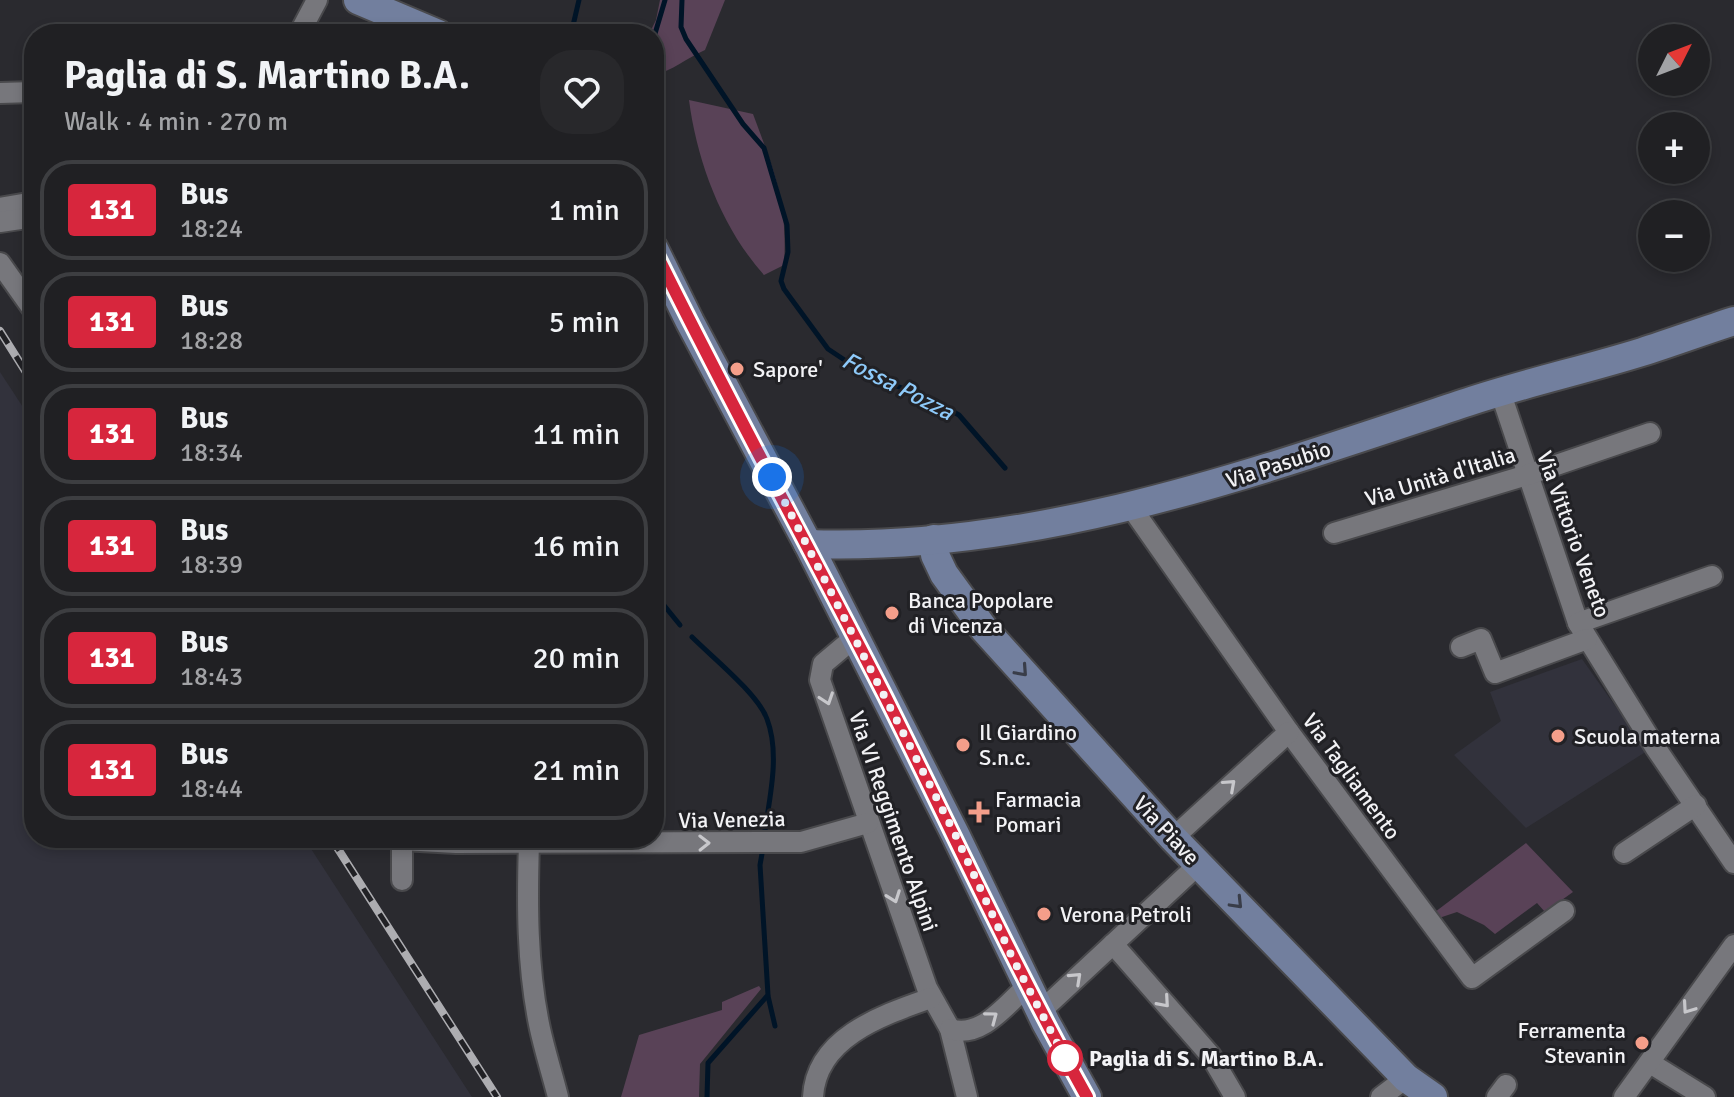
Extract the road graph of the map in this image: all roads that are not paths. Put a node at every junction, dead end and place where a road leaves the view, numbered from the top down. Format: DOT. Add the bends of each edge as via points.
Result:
graph roads {
  1 [pos="317,0"];
  2 [pos="358,0"];
  3 [pos="304,24"];
  4 [pos="414,24"];
  5 [pos="24,92"];
  6 [pos="0,93"];
  7 [pos="24,204"];
  8 [pos="0,208"];
  9 [pos="24,218"];
  10 [pos="0,222"];
  11 [pos="0,263"];
  12 [pos="664,268"];
  13 [pos="24,297"];
  14 [pos="1734,321"];
  15 [pos="1500,391"];
  16 [pos="1650,433"];
  17 [pos="1527,475"];
  18 [pos="1131,507"];
  19 [pos="1334,533"];
  20 [pos="934,539"];
  21 [pos="808,544"];
  22 [pos="1712,576"];
  23 [pos="1583,631"];
  24 [pos="855,637"];
  25 [pos="1461,647"];
  26 [pos="1289,732"];
  27 [pos="1696,805"];
  28 [pos="868,823"];
  29 [pos="1173,838"];
  30 [pos="664,843"];
  31 [pos="402,848"];
  32 [pos="529,848"];
  33 [pos="1624,853"];
  34 [pos="1734,863"];
  35 [pos="1199,864"];
  36 [pos="402,880"];
  37 [pos="1564,911"];
  38 [pos="1113,944"];
  39 [pos="1734,945"];
  40 [pos="931,998"];
  41 [pos="1034,999"];
  42 [pos="950,1029"];
  43 [pos="1650,1063"];
  44 [pos="1406,1078"];
  45 [pos="558,1097"];
  46 [pos="813,1097"];
  47 [pos="967,1097"];
  48 [pos="1087,1097"];
  49 [pos="1235,1097"];
  50 [pos="1381,1097"];
  51 [pos="1433,1097"];
  52 [pos="1624,1097"];
  53 [pos="1705,1097"];
  1 -- 3 [label="street"];
  2 -- 4 [label="street"];
  5 -- 6 [label="street"];
  7 -- 8 [label="street"];
  9 -- 10 [label="street"];
  11 -- 13 [label="street"];
  12 -- 21 [label="street"];
  14 -- 15 [label="street, Via Pasubio"];
  15 -- 17 [label="street, Via Vittorio Veneto"];
  15 -- 18 [label="street, Via Pasubio" via="1228,481"];
  16 -- 17 [label="street, Via Unità d'Italia"];
  17 -- 19 [label="street, Via Unità d'Italia"];
  17 -- 23 [label="street, Via Vittorio Veneto"];
  18 -- 20 [label="street, Via Pasubio"];
  18 -- 26 [label="street, Via Tagliamento"];
  20 -- 21 [label="street, Via Pasubio"];
  20 -- 29 [label="street, Via Piave, one-way" via="944,574 984,629"];
  21 -- 24 [label="street"];
  22 -- 23 [label="street"];
  23 -- 25 [label="street" via="1495,673 1481,639"];
  23 -- 27 [label="street, Via Vittorio Veneto"];
  24 -- 28 [label="street, Via VI Reggimento Alpini, one-way" via="823,664 820,680"];
  24 -- 41 [label="street"];
  29 -- 26 [label="street, one-way"];
  26 -- 37 [label="street, Via Tagliamento" via="1472,978"];
  27 -- 33 [label="street"];
  27 -- 34 [label="street, Via Vittorio Veneto"];
  30 -- 28 [label="street, Via Venezia, one-way" via="801,842"];
  28 -- 40 [label="street, Via VI Reggimento Alpini, one-way"];
  29 -- 35 [label="street, Via Piave"];
  31 -- 36 [label="street"];
  32 -- 45 [label="street" via="531,964"];
  35 -- 38 [label="street"];
  35 -- 44 [label="street, Via Piave, one-way"];
  41 -- 38 [label="street, one-way"];
  38 -- 49 [label="street, one-way" via="1211,1056"];
  39 -- 43 [label="street, one-way"];
  40 -- 42 [label="street, Via VI Reggimento Alpini"];
  40 -- 46 [label="street" via="853,1032 818,1069"];
  42 -- 41 [label="street, one-way" via="970,1032"];
  41 -- 48 [label="street"];
  42 -- 47 [label="street, Via VI Reggimento Alpini"];
  43 -- 52 [label="street"];
  43 -- 53 [label="street"];
  44 -- 50 [label="street"];
  44 -- 51 [label="street, Via Piave"];
}
